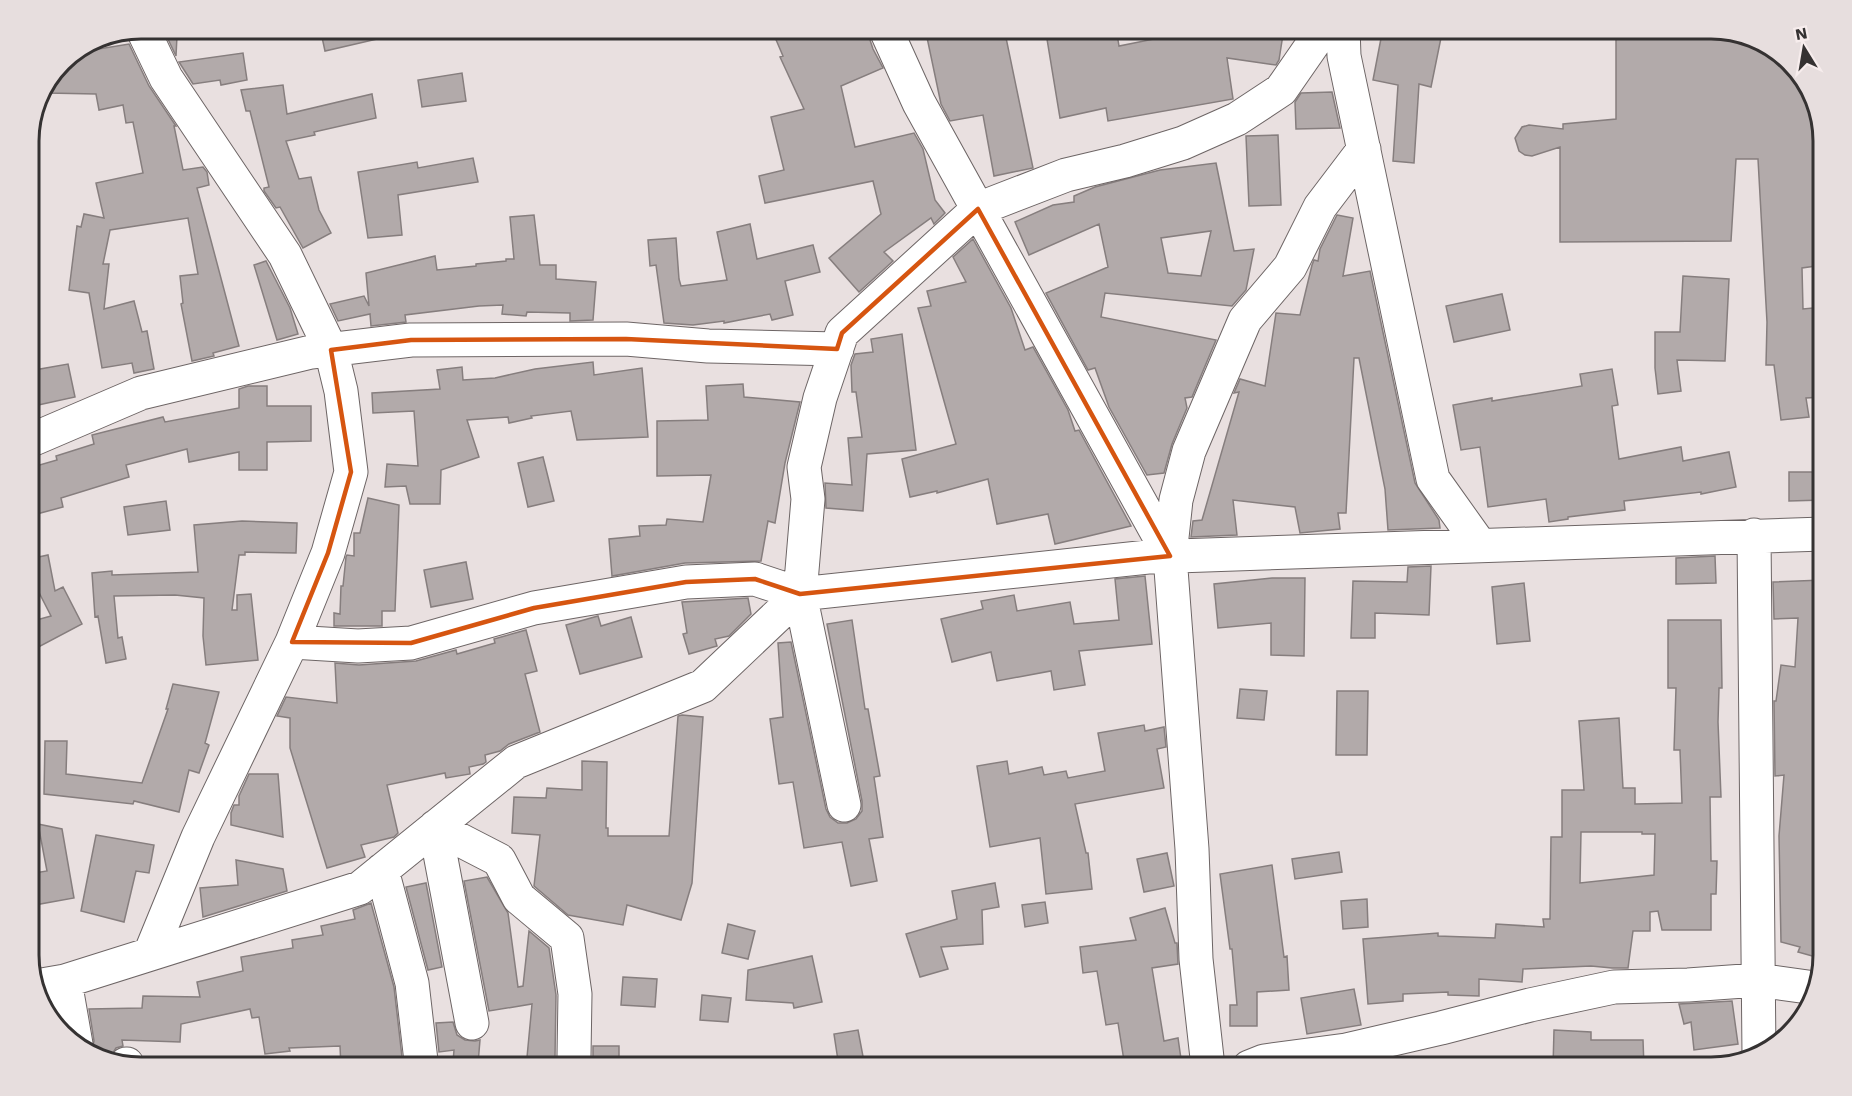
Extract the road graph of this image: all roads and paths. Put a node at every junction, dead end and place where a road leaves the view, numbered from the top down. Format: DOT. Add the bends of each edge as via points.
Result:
graph roads {
  1 [pos="147,39"];
  2 [pos="890,39"];
  3 [pos="1316,39"];
  4 [pos="1343,39"];
  5 [pos="1364,149"];
  6 [pos="978,209"];
  7 [pos="837,349"];
  8 [pos="331,350"];
  9 [pos="39,437"];
  10 [pos="1813,534"];
  11 [pos="1754,535"];
  12 [pos="1480,545"];
  13 [pos="1170,556"];
  14 [pos="801,594"];
  15 [pos="292,642"];
  16 [pos="844,805"];
  17 [pos="435,827"];
  18 [pos="382,870"];
  19 [pos="150,954"];
  20 [pos="1758,980"];
  21 [pos="50,984"];
  22 [pos="1808,987"];
  23 [pos="472,1023"];
  24 [pos="68,1026"];
  25 [pos="1758,1045"];
  26 [pos="574,1056"];
  27 [pos="421,1057"];
  28 [pos="1207,1057"];
  29 [pos="1294,1057"];
  1 -- 8 [label="street" via="166,78 285,255"];
  2 -- 6 [label="street" via="919,103"];
  3 -- 6 [label="street" via="1281,90 1237,119 1183,142 1066,175"];
  4 -- 5 [label="street"];
  5 -- 12 [label="street" via="1433,479"];
  5 -- 13 [label="street" via="1320,207 1290,267 1245,320 1189,451 1176,500"];
  6 -- 7 [label="street" via="842,333"];
  6 -- 13 [label="street"];
  7 -- 8 [label="street" via="592,339 411,340"];
  7 -- 14 [label="street" via="820,398 804,467 807,499"];
  8 -- 9 [label="street" via="141,393"];
  8 -- 15 [label="street" via="341,390 351,472 328,553"];
  10 -- 11 [label="street"];
  11 -- 12 [label="street"];
  11 -- 20 [label="street"];
  12 -- 13 [label="street"];
  13 -- 14 [label="street"];
  13 -- 28 [label="street" via="1192,849 1196,959"];
  14 -- 15 [label="street" via="755,579 686,582 534,608 411,643 358,646"];
  14 -- 16 [label="street"];
  14 -- 17 [label="street" via="703,686 516,762"];
  15 -- 19 [label="street" via="198,837"];
  17 -- 18 [label="street"];
  17 -- 23 [label="street"];
  17 -- 26 [label="street" via="500,860 519,898 567,938 574,994"];
  18 -- 19 [label="street" via="360,888"];
  18 -- 27 [label="street" via="412,983"];
  19 -- 21 [label="street"];
  20 -- 22 [label="street"];
  20 -- 25 [label="street"];
  20 -- 29 [label="street" via="1614,987 1346,1050"];
  21 -- 24 [label="street"];
}
